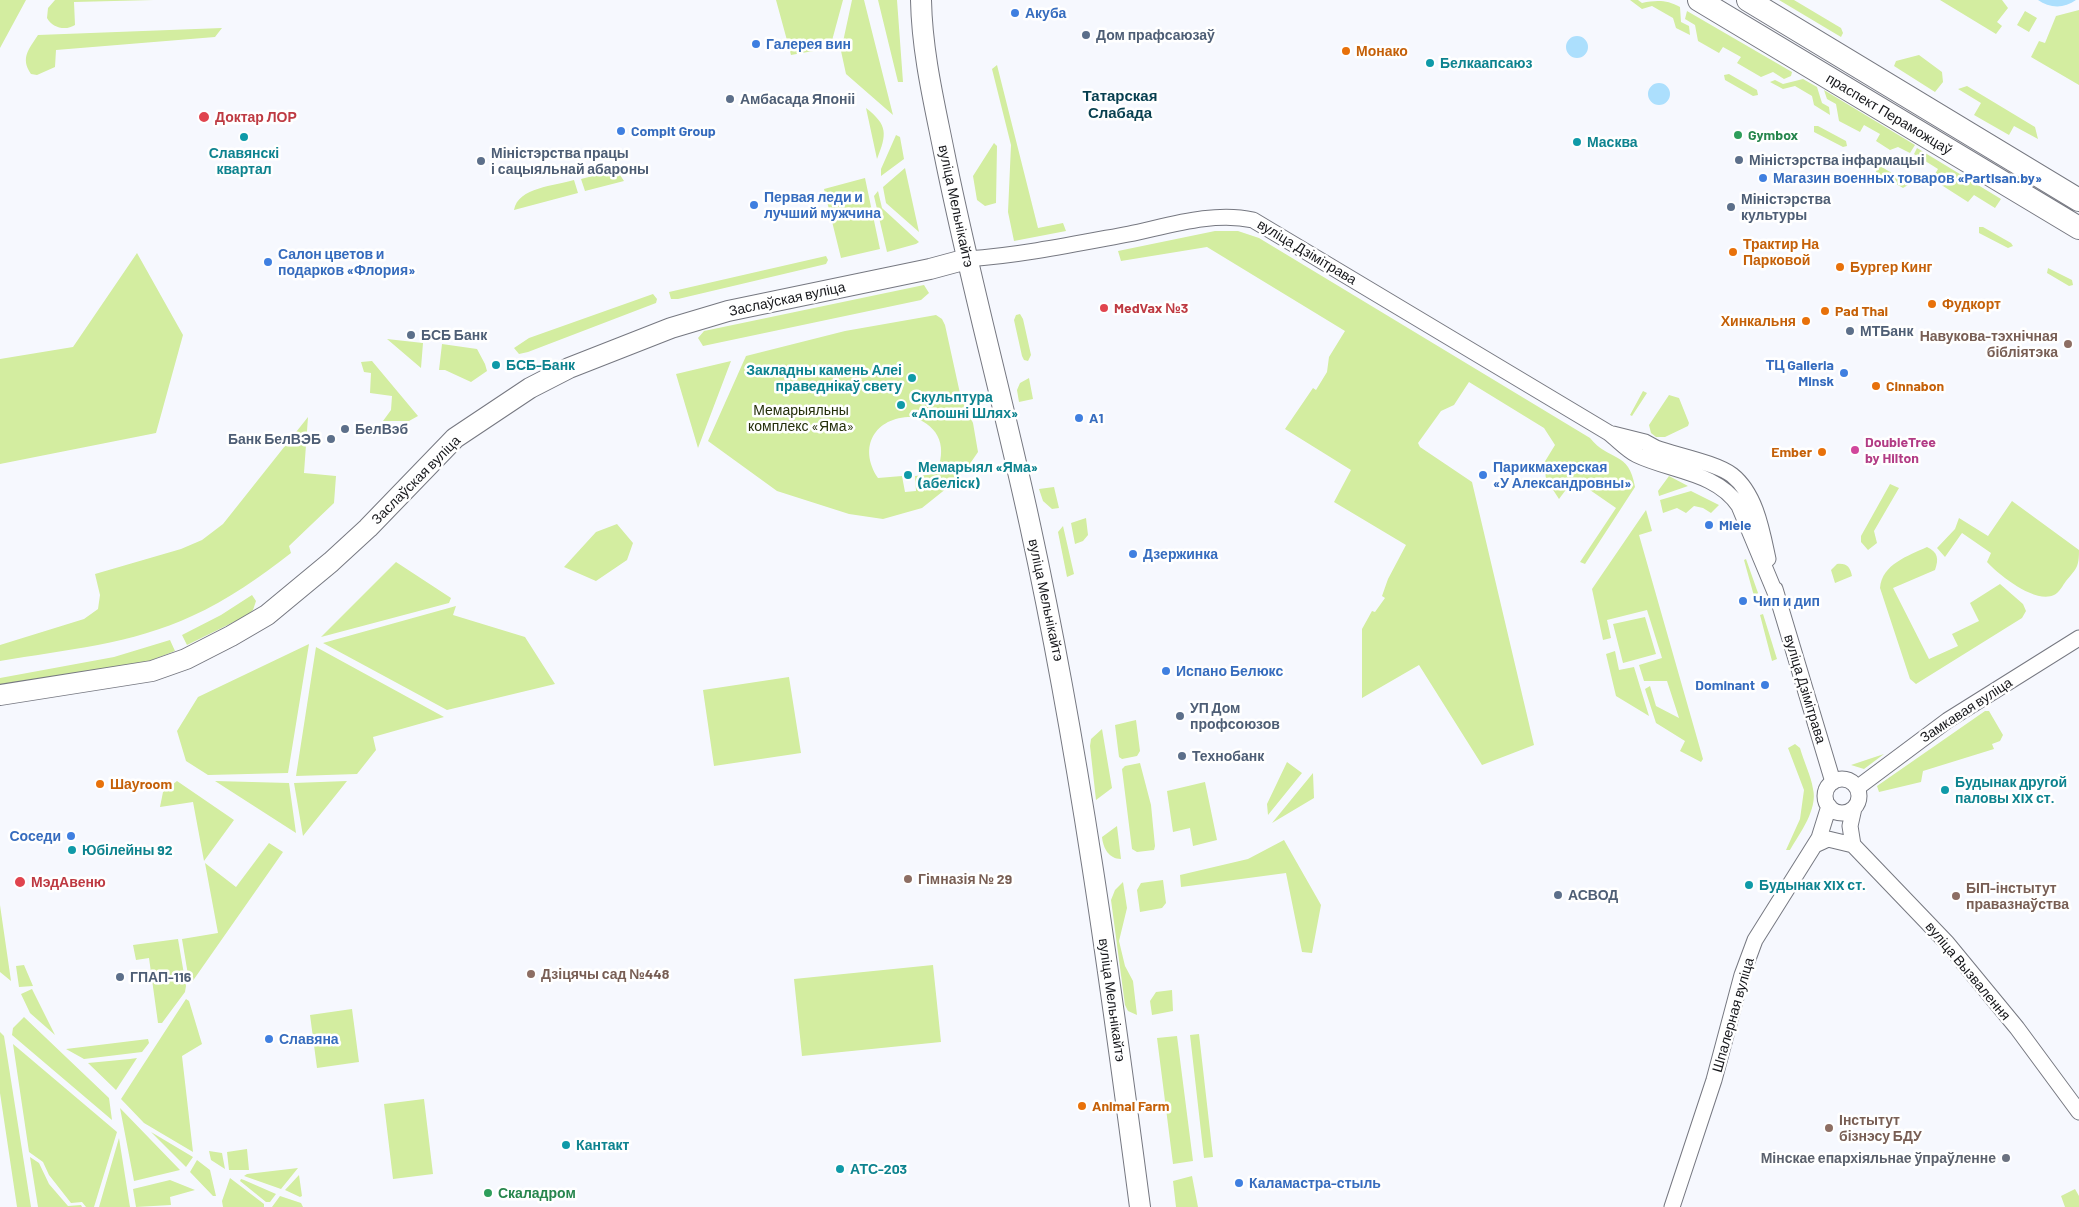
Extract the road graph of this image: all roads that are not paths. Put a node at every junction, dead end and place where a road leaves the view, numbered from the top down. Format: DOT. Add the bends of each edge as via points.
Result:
graph roads {
  1 [pos="921,0"];
  2 [pos="1699,0"];
  3 [pos="1748,0"];
  4 [pos="2079,200"];
  5 [pos="2079,228"];
  6 [pos="967,259"];
  7 [pos="2079,638"];
  8 [pos="0,695"];
  9 [pos="1833,782"];
  10 [pos="1857,788"];
  11 [pos="1829,806"];
  12 [pos="1854,808"];
  13 [pos="1816,845"];
  14 [pos="1853,845"];
  15 [pos="2079,1112"];
  16 [pos="1140,1207"];
  17 [pos="1672,1207"];
  1 -- 6 [label="main road, вуліца Мельнікайтэ" via="923,45"];
  2 -- 5 [label="main road, праспект Пераможцаў"];
  3 -- 4 [label="main road, праспект Пераможцаў"];
  6 -- 8 [label="main road, Заслаўская вуліца" via="728,311 671,328 569,368 530,388 456,438 331,562 267,615 231,636 152,672"];
  6 -- 9 [label="street, вуліца Дзімітрава" via="1009,256 1195,221 1253,220 1609,433 1645,442 1732,475 1755,509 1777,597"];
  6 -- 16 [label="main road, вуліца Мельнікайтэ" via="1030,523 1069,716"];
  7 -- 10 [label="street, Замкавая вуліца" via="1948,720"];
  9 -- 10 [label="street" via="1844,779"];
  9 -- 11 [label="street" via="1825,796"];
  10 -- 12 [label="street" via="1858,799"];
  11 -- 12 [label="street" via="1838,813"];
  11 -- 13 [label="street, Шпалерная вуліца"];
  12 -- 14 [label="street" via="1850,826"];
  13 -- 14 [label="street" via="1828,839"];
  13 -- 17 [label="street, Шпалерная вуліца" via="1755,940"];
  14 -- 15 [label="street, вуліца Вызвалення" via="1948,943"];
}
